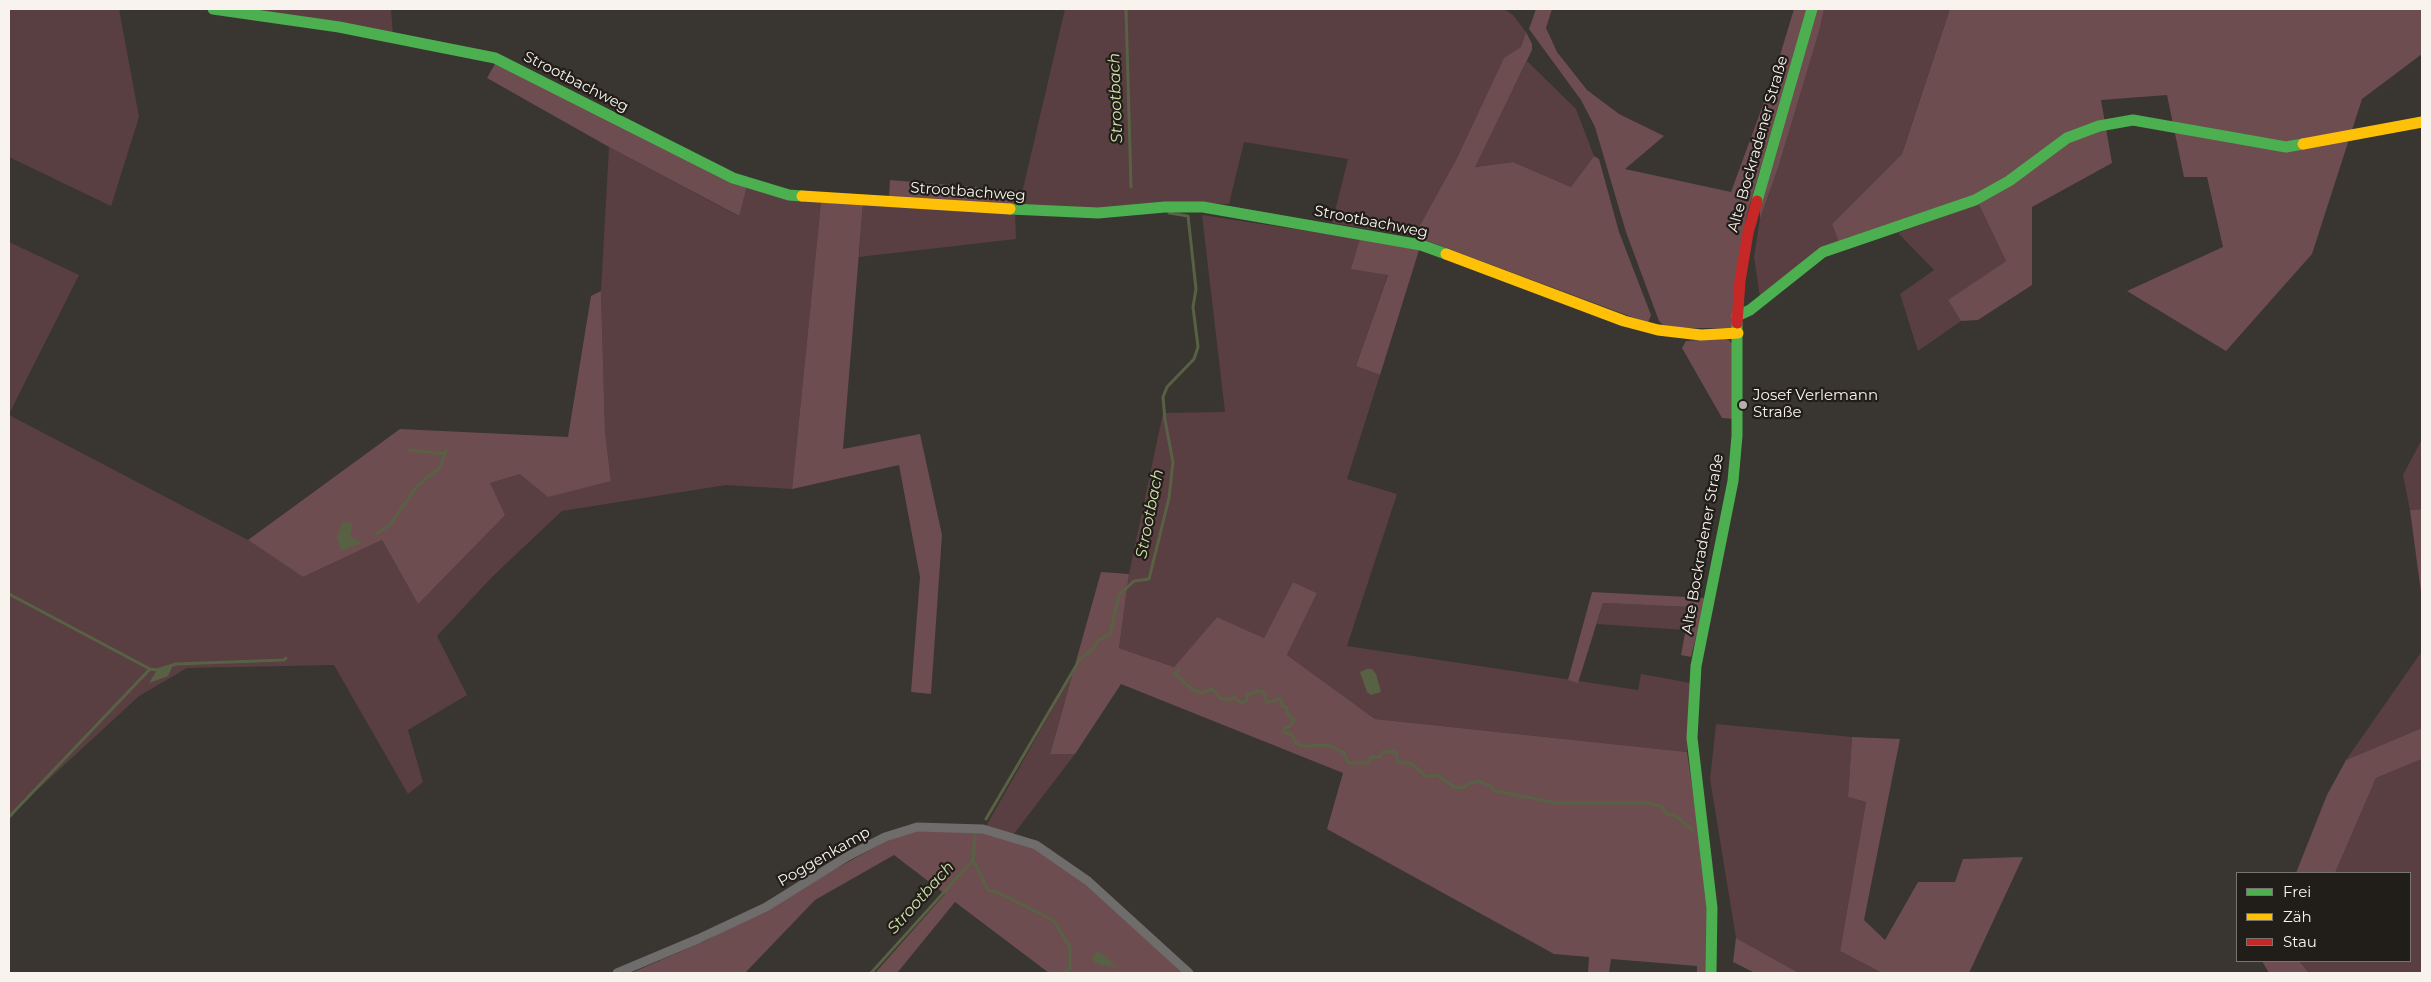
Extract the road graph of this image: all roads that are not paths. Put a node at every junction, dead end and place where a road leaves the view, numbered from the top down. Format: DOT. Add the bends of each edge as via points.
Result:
graph roads {
  1 [pos="212,9"];
  2 [pos="1812,9"];
  3 [pos="2422,122"];
  4 [pos="1737,316"];
  5 [pos="1738,333"];
  6 [pos="617,973"];
  7 [pos="1189,973"];
  8 [pos="1711,973"];
  1 -- 5 [label="street, Strootbachweg" via="339,27 495,58 733,178 789,195 1042,212 1098,213 1204,207 1421,245 1624,321 1658,330 1701,335"];
  2 -- 4 [label="street, Alte Bockradener Straße" via="1756,199 1740,281"];
  3 -- 4 [label="street" via="2286,146 2134,120 2099,126 2067,138 2009,181 1975,200 1823,252 1750,310"];
  4 -- 5 [label="street, Alte Bockradener Straße"];
  5 -- 8 [label="street, Alte Bockradener Straße" via="1733,481 1696,666 1692,738 1712,908"];
  6 -- 7 [label="street, Poggenkamp" via="766,907 848,856 885,837 917,826 983,829 1036,845 1088,881"];
}
